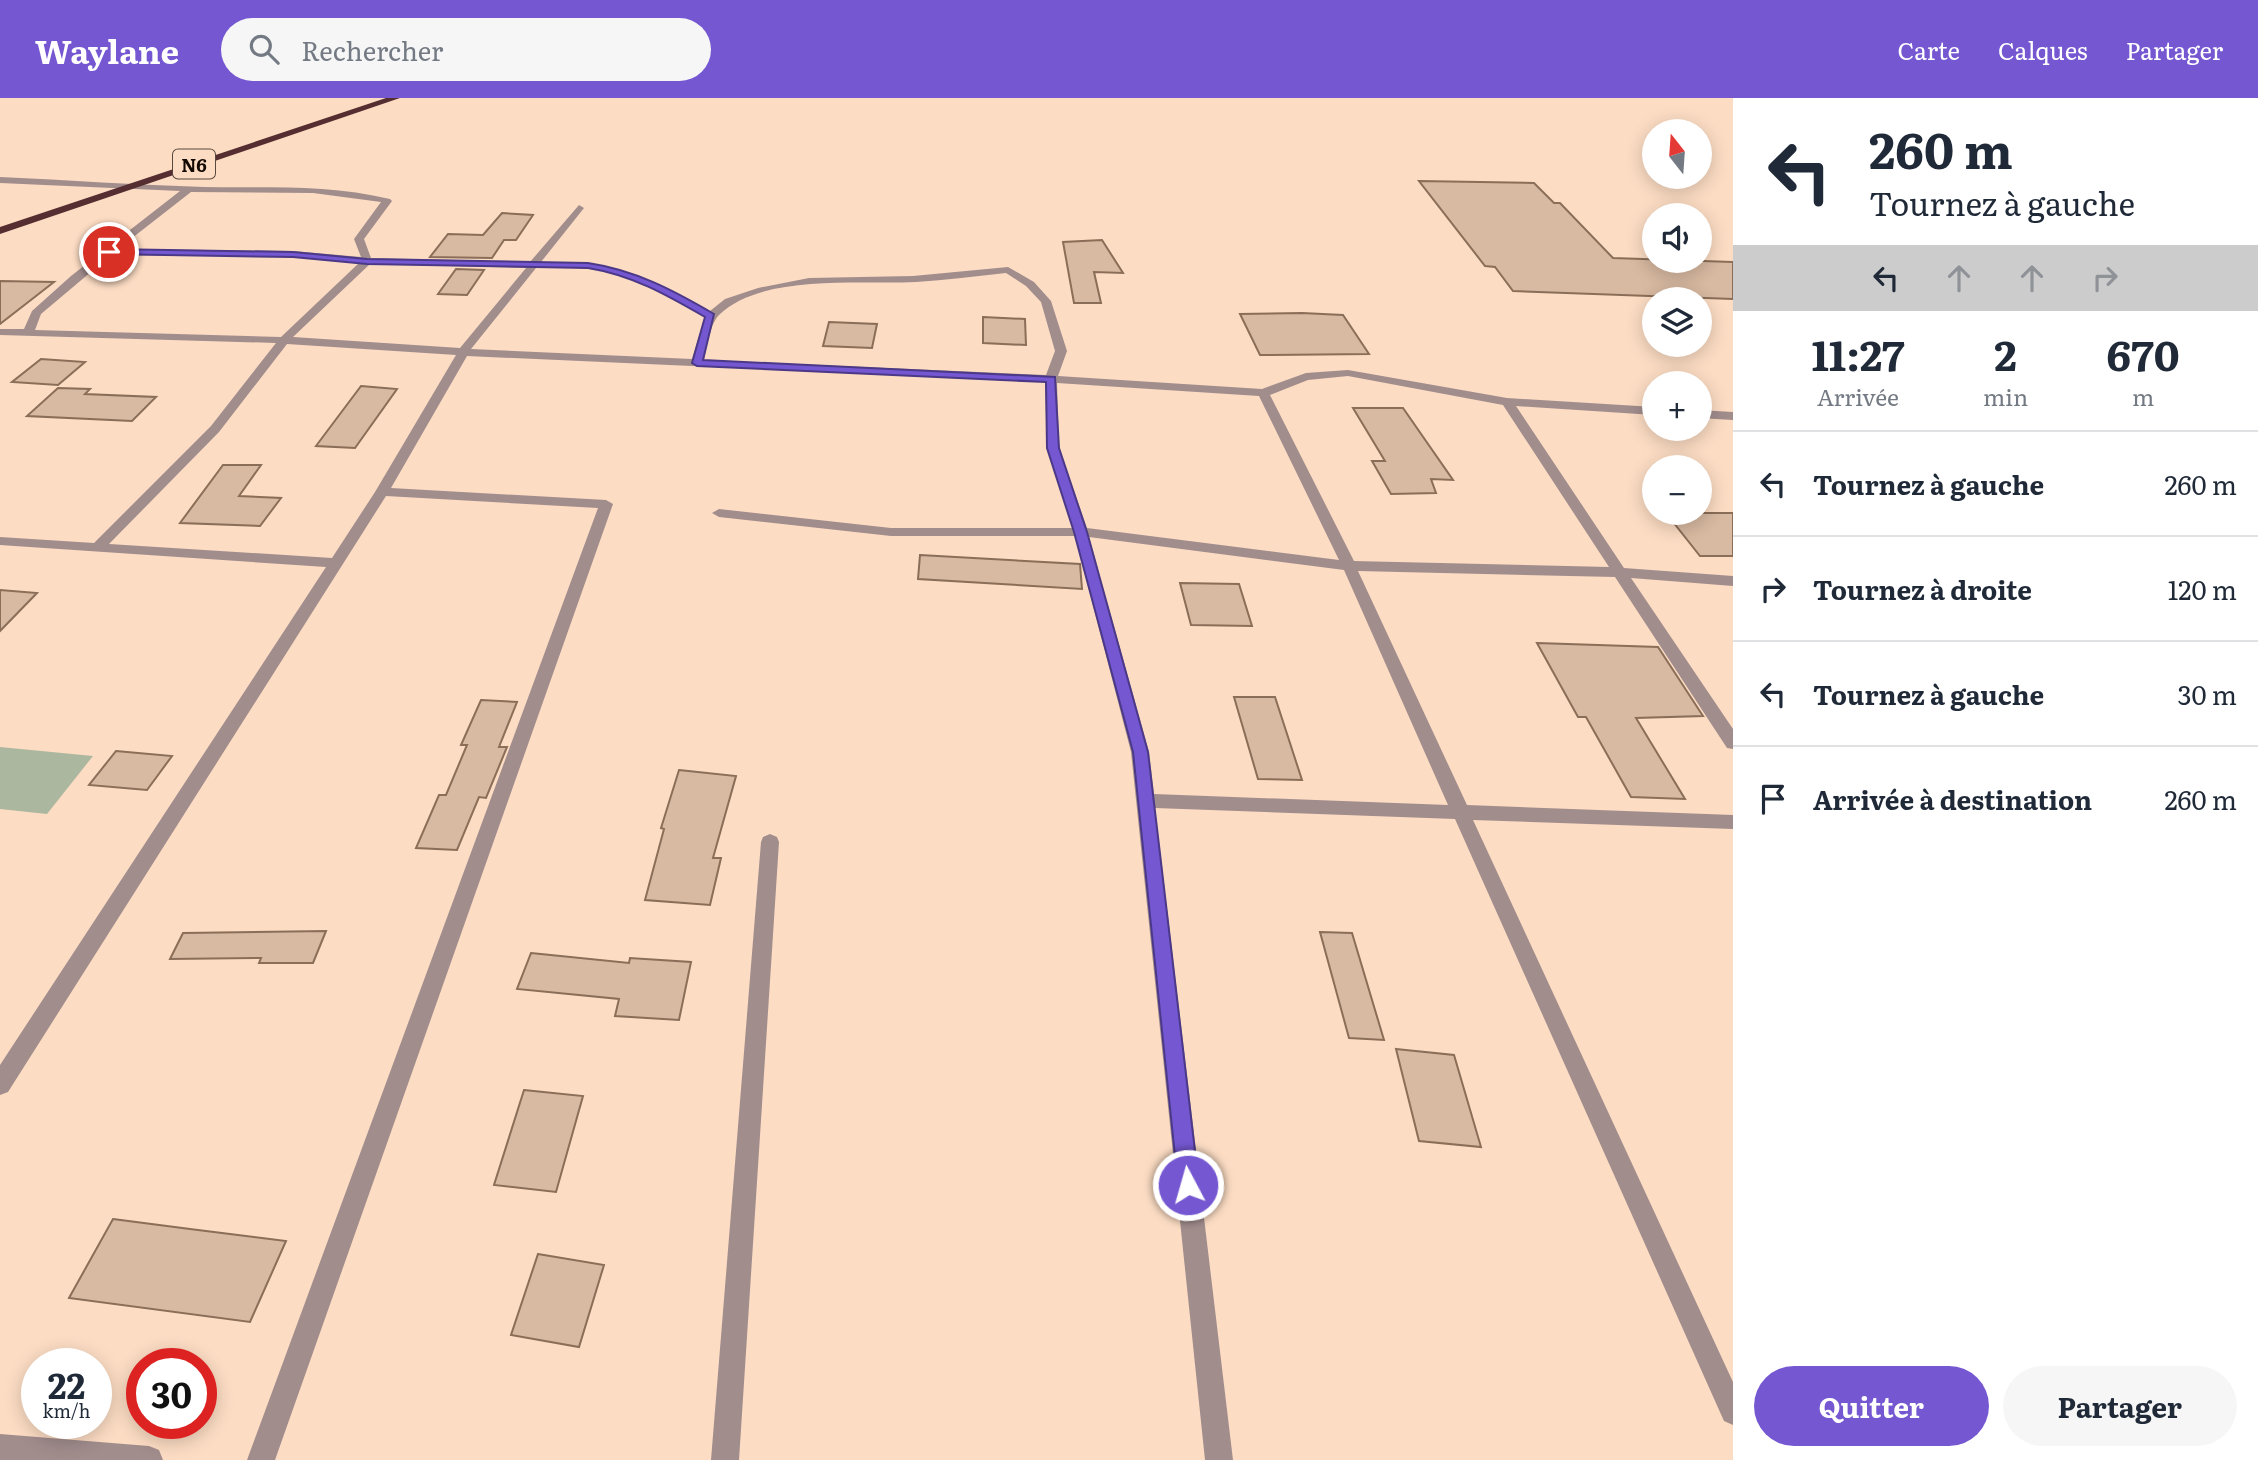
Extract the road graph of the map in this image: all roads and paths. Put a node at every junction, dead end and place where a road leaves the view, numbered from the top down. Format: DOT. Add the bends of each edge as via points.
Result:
graph roads {
  1 [pos="392,99"];
  2 [pos="0,180"];
  3 [pos="133,184"];
  4 [pos="190,189"];
  5 [pos="579,208"];
  6 [pos="0,231"];
  7 [pos="109,252"];
  8 [pos="367,261"];
  9 [pos="532,263"];
  10 [pos="711,316"];
  11 [pos="0,332"];
  12 [pos="27,332"];
  13 [pos="284,340"];
  14 [pos="463,352"];
  15 [pos="697,363"];
  16 [pos="1051,379"];
  17 [pos="1263,393"];
  18 [pos="1507,402"];
  19 [pos="1642,410"];
  20 [pos="1712,415"];
  21 [pos="1733,416"];
  22 [pos="382,492"];
  23 [pos="719,513"];
  24 [pos="1081,532"];
  25 [pos="0,541"];
  26 [pos="97,548"];
  27 [pos="336,563"];
  28 [pos="1349,566"];
  29 [pos="1619,572"];
  30 [pos="1733,581"];
  31 [pos="1733,743"];
  32 [pos="1146,801"];
  33 [pos="1461,814"];
  34 [pos="1733,822"];
  35 [pos="770,842"];
  36 [pos="0,1084"];
  37 [pos="1733,1412"];
  38 [pos="0,1448"];
  39 [pos="149,1460"];
  40 [pos="261,1460"];
  41 [pos="725,1460"];
  42 [pos="1219,1460"];
  1 -- 3 [label="highway, N6"];
  2 -- 3 [label="street"];
  3 -- 4 [label="street"];
  3 -- 6 [label="highway, N6"];
  4 -- 7 [label="street"];
  4 -- 8 [label="street" via="329,191 387,201 359,239"];
  5 -- 9 [label="street"];
  7 -- 8 [label="street" via="293,254"];
  7 -- 12 [label="street" via="36,313"];
  8 -- 9 [label="street"];
  8 -- 13 [label="street"];
  9 -- 10 [label="street" via="616,270 659,286"];
  9 -- 14 [label="street"];
  10 -- 15 [label="street"];
  10 -- 16 [label="street" via="729,301 809,281 913,279 1008,270 1046,301 1060,351"];
  11 -- 12 [label="street"];
  12 -- 13 [label="street"];
  13 -- 14 [label="street"];
  13 -- 26 [label="street" via="215,429"];
  14 -- 15 [label="street"];
  14 -- 22 [label="street"];
  15 -- 16 [label="street"];
  16 -- 17 [label="street"];
  16 -- 24 [label="street" via="1053,448"];
  17 -- 18 [label="street" via="1306,377 1348,373"];
  17 -- 28 [label="street"];
  18 -- 19 [label="street"];
  18 -- 29 [label="street"];
  20 -- 21 [label="street"];
  22 -- 27 [label="street"];
  22 -- 40 [label="street" via="606,504"];
  23 -- 24 [label="street" via="891,533"];
  24 -- 28 [label="street"];
  24 -- 32 [label="street" via="1140,752"];
  25 -- 26 [label="street"];
  26 -- 27 [label="street"];
  27 -- 36 [label="street"];
  28 -- 29 [label="street"];
  28 -- 33 [label="street"];
  29 -- 30 [label="street"];
  29 -- 31 [label="street"];
  32 -- 33 [label="street"];
  32 -- 42 [label="street"];
  33 -- 34 [label="street"];
  33 -- 37 [label="street"];
  35 -- 41 [label="street"];
  38 -- 39 [label="street"];
}
